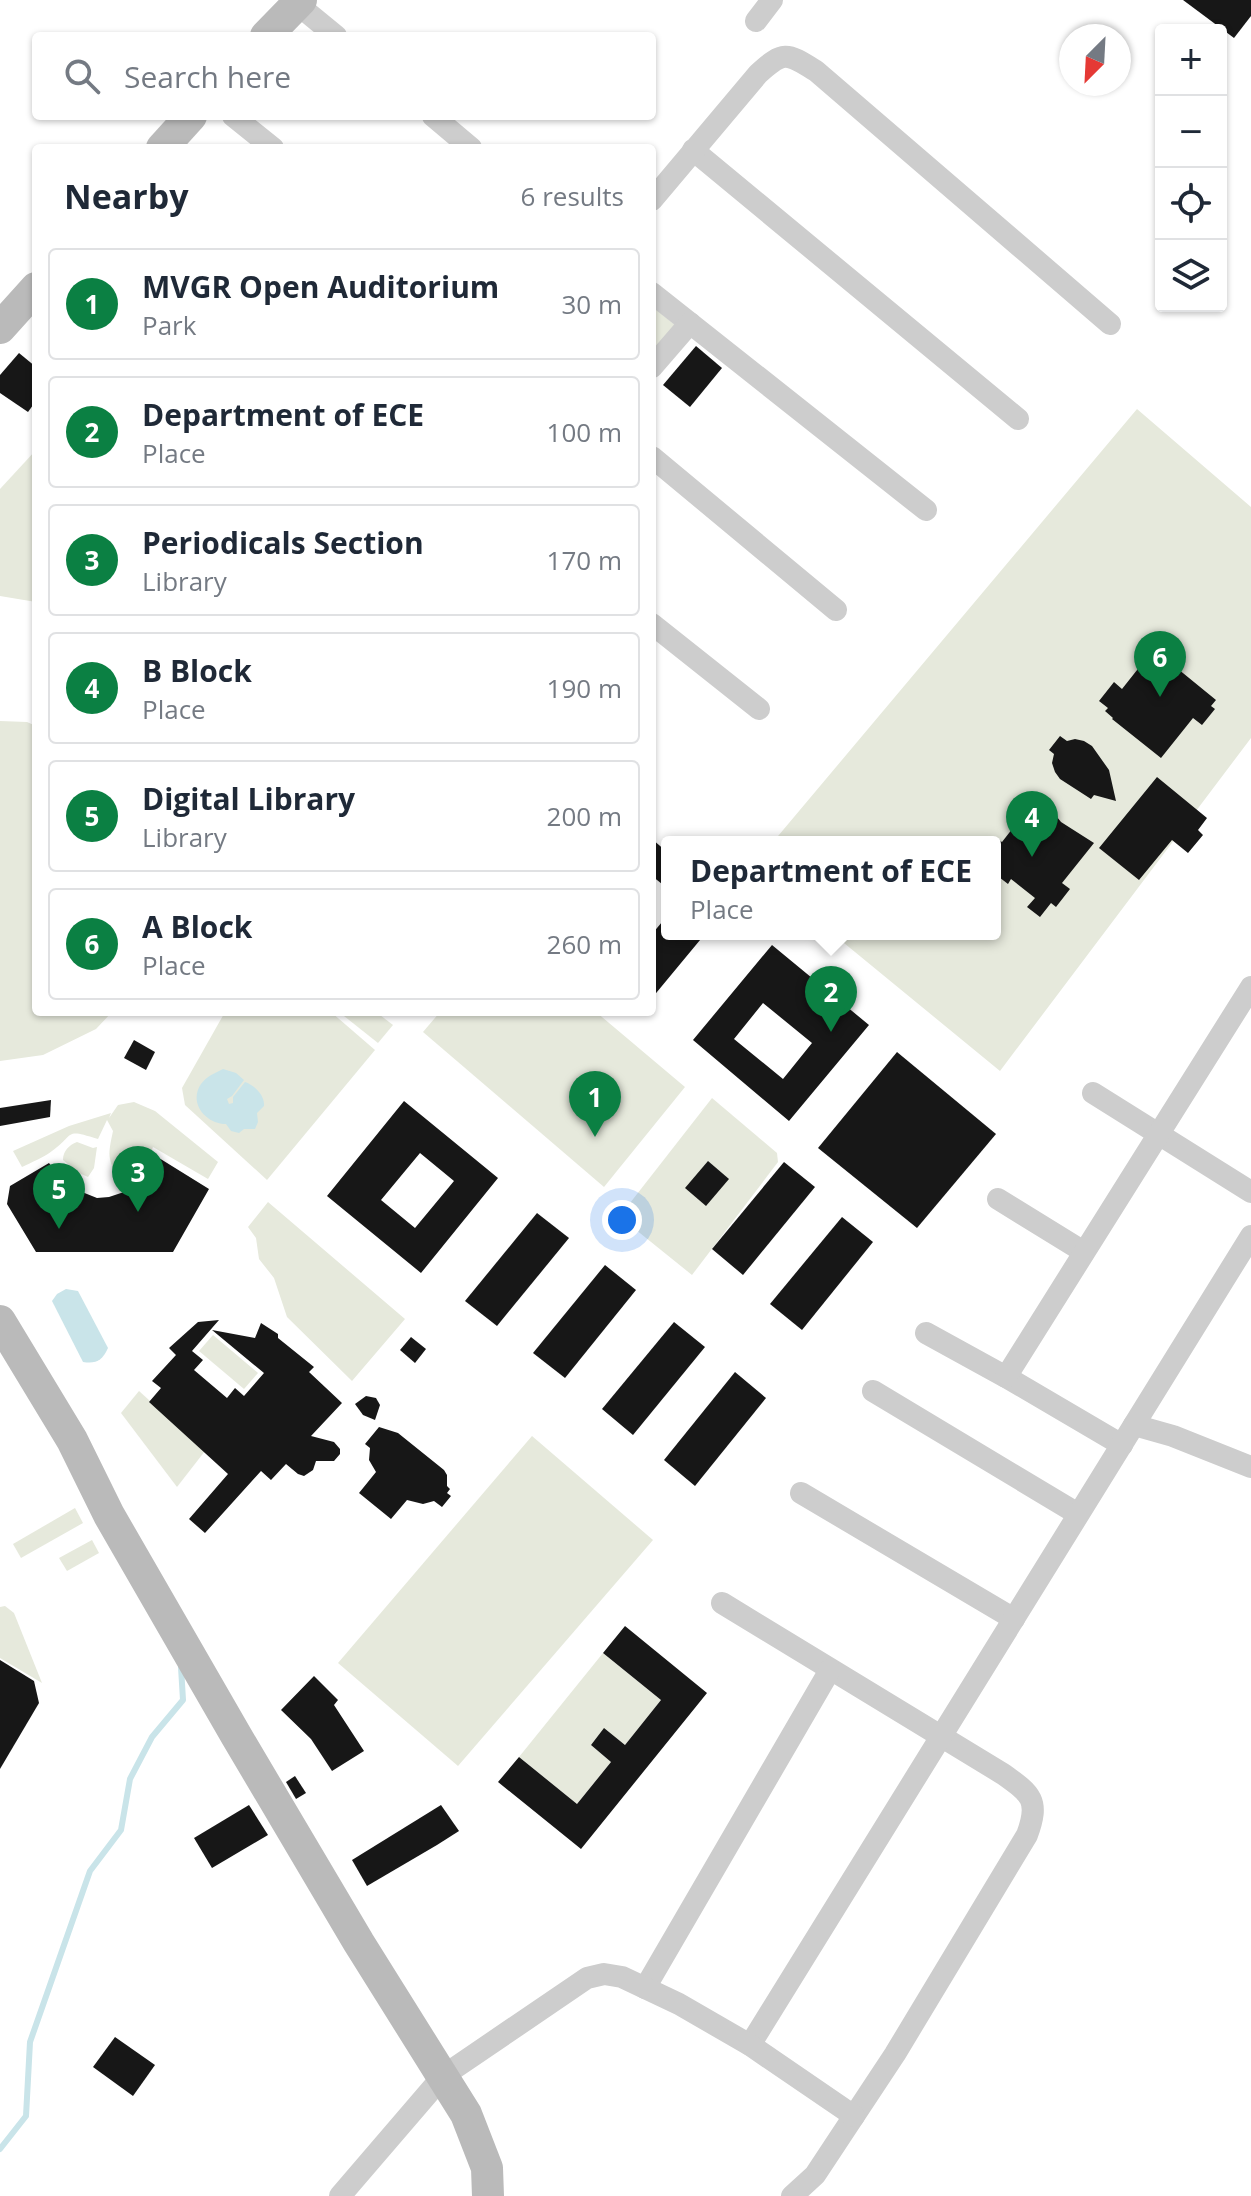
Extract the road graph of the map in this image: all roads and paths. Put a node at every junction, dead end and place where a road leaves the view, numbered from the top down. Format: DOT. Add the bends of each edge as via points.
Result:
graph roads {
  1 [pos="772,0"];
  2 [pos="299,2"];
  3 [pos="756,21"];
  4 [pos="270,32"];
  5 [pos="332,32"];
  6 [pos="187,120"];
  7 [pos="238,120"];
  8 [pos="438,120"];
  9 [pos="166,144"];
  10 [pos="268,144"];
  11 [pos="466,144"];
  12 [pos="693,150"];
  13 [pos="656,195"];
  14 [pos="656,296"];
  15 [pos="690,323"];
  16 [pos="1110,324"];
  17 [pos="656,362"];
  18 [pos="1018,419"];
  19 [pos="656,460"];
  20 [pos="926,510"];
  21 [pos="836,610"];
  22 [pos="656,627"];
  23 [pos="759,709"];
  24 [pos="1251,987"];
  25 [pos="1093,1093"];
  26 [pos="1157,1133"];
  27 [pos="1251,1192"];
  28 [pos="998,1199"];
  29 [pos="1251,1236"];
  30 [pos="1084,1252"];
  31 [pos="0,1321"];
  32 [pos="926,1333"];
  33 [pos="1006,1377"];
  34 [pos="873,1391"];
  35 [pos="1134,1425"];
  36 [pos="1122,1445"];
  37 [pos="1251,1467"];
  38 [pos="801,1493"];
  39 [pos="1078,1514"];
  40 [pos="722,1603"];
  41 [pos="1014,1619"];
  42 [pos="830,1670"];
  43 [pos="941,1737"];
  44 [pos="645,1988"];
  45 [pos="750,2045"];
  46 [pos="443,2076"];
  47 [pos="854,2116"];
  48 [pos="340,2196"];
  49 [pos="488,2196"];
  50 [pos="792,2196"];
  1 -- 3 [label="street"];
  2 -- 4 [label="street"];
  2 -- 5 [label="street"];
  6 -- 9 [label="street"];
  7 -- 10 [label="street"];
  8 -- 11 [label="street"];
  12 -- 13 [label="street"];
  12 -- 16 [label="street" via="774,59 794,57"];
  12 -- 18 [label="street"];
  14 -- 15 [label="street"];
  15 -- 17 [label="street"];
  15 -- 20 [label="street"];
  19 -- 21 [label="street"];
  22 -- 23 [label="street"];
  24 -- 26 [label="street"];
  25 -- 26 [label="street"];
  26 -- 27 [label="street"];
  26 -- 30 [label="street"];
  28 -- 30 [label="street"];
  29 -- 35 [label="street"];
  30 -- 33 [label="street"];
  31 -- 46 [label="street" via="237,1737"];
  32 -- 33 [label="street"];
  33 -- 36 [label="street"];
  34 -- 39 [label="street"];
  35 -- 36 [label="street"];
  35 -- 37 [label="street"];
  36 -- 39 [label="street"];
  38 -- 41 [label="street"];
  39 -- 41 [label="street"];
  40 -- 42 [label="street"];
  41 -- 43 [label="street"];
  42 -- 43 [label="street"];
  42 -- 44 [label="street"];
  43 -- 45 [label="street"];
  43 -- 47 [label="street" via="1027,1791 1033,1803 1031,1823"];
  44 -- 45 [label="street"];
  44 -- 46 [label="street" via="622,1977 587,1978"];
  45 -- 47 [label="street"];
  46 -- 48 [label="street"];
  46 -- 49 [label="street" via="466,2114 487,2168"];
  47 -- 50 [label="street" via="815,2175"];
}
